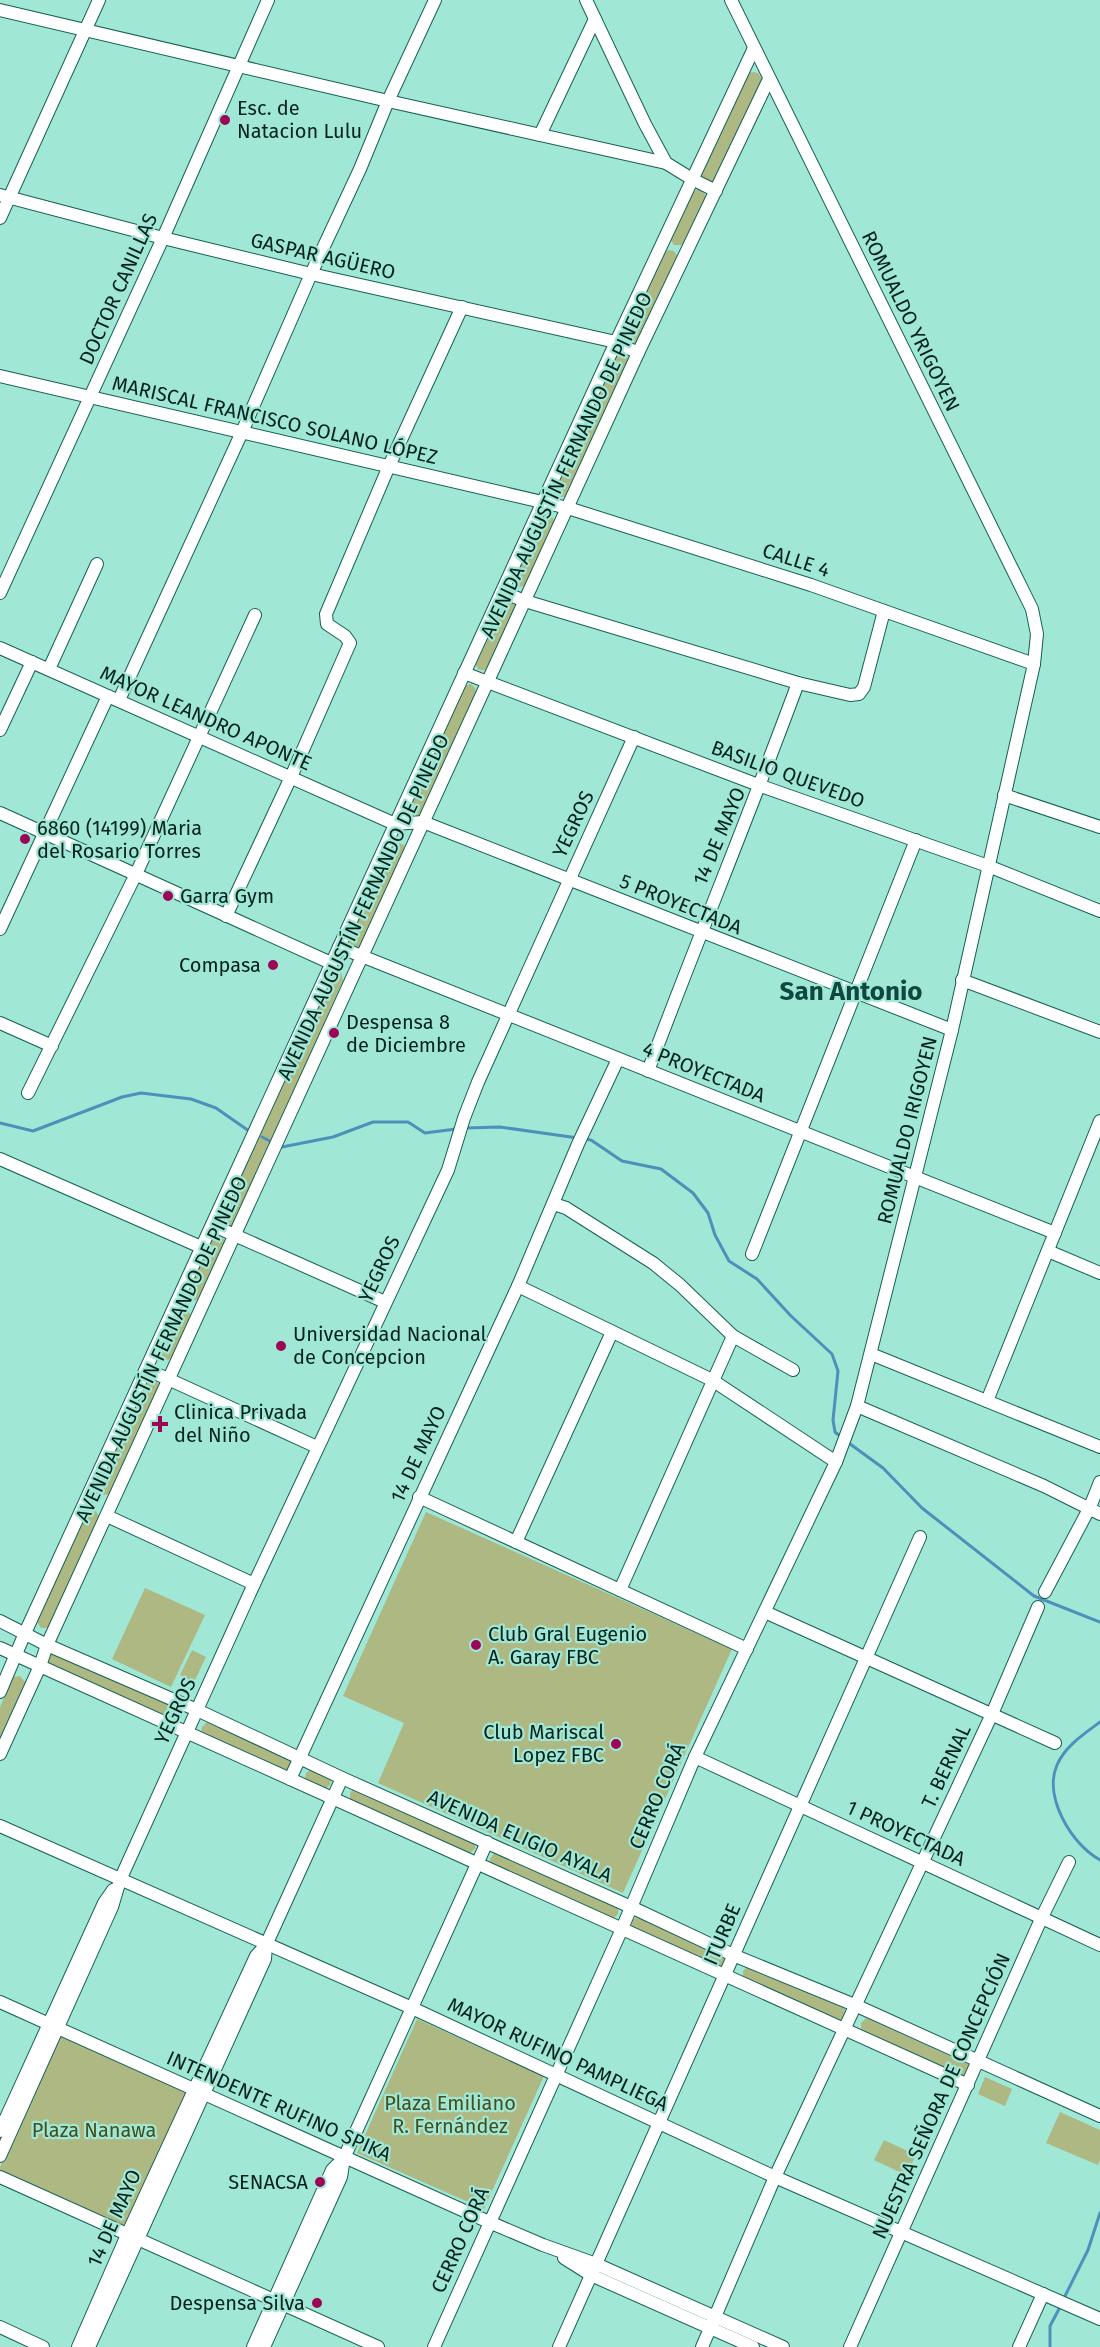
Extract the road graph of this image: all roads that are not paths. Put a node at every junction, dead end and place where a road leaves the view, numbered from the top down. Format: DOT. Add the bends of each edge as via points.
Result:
graph roads {
  1 [pos="99,0"];
  2 [pos="268,0"];
  3 [pos="435,0"];
  4 [pos="586,0"];
  5 [pos="730,0"];
  6 [pos="0,10"];
  7 [pos="595,19"];
  8 [pos="85,30"];
  9 [pos="754,48"];
  10 [pos="238,65"];
  11 [pos="769,79"];
  12 [pos="388,101"];
  13 [pos="540,135"];
  14 [pos="666,163"];
  15 [pos="692,179"];
  16 [pos="716,191"];
  17 [pos="5,196"];
  18 [pos="0,218"];
  19 [pos="163,238"];
  20 [pos="311,274"];
  21 [pos="462,307"];
  22 [pos="616,342"];
  23 [pos="638,353"];
  24 [pos="0,376"];
  25 [pos="91,397"];
  26 [pos="242,432"];
  27 [pos="388,466"];
  28 [pos="542,502"];
  29 [pos="568,508"];
  30 [pos="97,564"];
  31 [pos="502,592"];
  32 [pos="0,593"];
  33 [pos="525,601"];
  34 [pos="884,611"];
  35 [pos="255,615"];
  36 [pos="0,648"];
  37 [pos="32,662"];
  38 [pos="1034,664"];
  39 [pos="49,669"];
  40 [pos="464,673"];
  41 [pos="488,682"];
  42 [pos="798,683"];
  43 [pos="114,698"];
  44 [pos="0,730"];
  45 [pos="200,737"];
  46 [pos="634,737"];
  47 [pos="291,777"];
  48 [pos="760,786"];
  49 [pos="1004,795"];
  50 [pos="0,813"];
  51 [pos="423,822"];
  52 [pos="395,824"];
  53 [pos="1100,827"];
  54 [pos="44,834"];
  55 [pos="916,840"];
  56 [pos="988,866"];
  57 [pos="136,874"];
  58 [pos="569,880"];
  59 [pos="1100,910"];
  60 [pos="226,916"];
  61 [pos="0,929"];
  62 [pos="700,932"];
  63 [pos="339,947"];
  64 [pos="362,956"];
  65 [pos="331,963"];
  66 [pos="963,980"];
  67 [pos="856,993"];
  68 [pos="507,1015"];
  69 [pos="0,1023"];
  70 [pos="952,1030"];
  71 [pos="1100,1032"];
  72 [pos="52,1046"];
  73 [pos="618,1059"];
  74 [pos="648,1071"];
  75 [pos="28,1093"];
  76 [pos="1100,1121"];
  77 [pos="799,1131"];
  78 [pos="0,1159"];
  79 [pos="914,1177"];
  80 [pos="554,1204"];
  81 [pos="212,1225"];
  82 [pos="1055,1233"];
  83 [pos="234,1236"];
  84 [pos="201,1247"];
  85 [pos="1048,1251"];
  86 [pos="752,1254"];
  87 [pos="1100,1273"];
  88 [pos="518,1286"];
  89 [pos="386,1302"];
  90 [pos="612,1332"];
  91 [pos="733,1336"];
  92 [pos="871,1354"];
  93 [pos="146,1369"];
  94 [pos="793,1370"];
  95 [pos="169,1380"];
  96 [pos="712,1380"];
  97 [pos="987,1401"];
  98 [pos="857,1406"];
  99 [pos="849,1428"];
  100 [pos="317,1447"];
  101 [pos="1100,1447"];
  102 [pos="836,1462"];
  103 [pos="1100,1482"];
  104 [pos="419,1497"];
  105 [pos="1095,1510"];
  106 [pos="107,1516"];
  107 [pos="920,1537"];
  108 [pos="516,1542"];
  109 [pos="254,1584"];
  110 [pos="620,1590"];
  111 [pos="1045,1592"];
  112 [pos="1038,1607"];
  113 [pos="765,1612"];
  114 [pos="0,1621"];
  115 [pos="25,1633"];
  116 [pos="47,1645"];
  117 [pos="0,1648"];
  118 [pos="747,1649"];
  119 [pos="16,1655"];
  120 [pos="866,1658"];
  121 [pos="40,1666"];
  122 [pos="0,1692"];
  123 [pos="197,1710"];
  124 [pos="992,1714"];
  125 [pos="187,1732"];
  126 [pos="1055,1743"];
  127 [pos="0,1754"];
  128 [pos="694,1757"];
  129 [pos="301,1758"];
  130 [pos="342,1778"];
  131 [pos="290,1779"];
  132 [pos="333,1798"];
  133 [pos="801,1805"];
  134 [pos="0,1826"];
  135 [pos="487,1842"];
  136 [pos="923,1862"];
  137 [pos="1069,1862"];
  138 [pos="477,1864"];
  139 [pos="120,1880"];
  140 [pos="631,1907"];
  141 [pos="1042,1917"];
  142 [pos="621,1931"];
  143 [pos="266,1945"];
  144 [pos="1100,1945"];
  145 [pos="733,1955"];
  146 [pos="725,1976"];
  147 [pos="0,2002"];
  148 [pos="856,2006"];
  149 [pos="412,2008"];
  150 [pos="52,2026"];
  151 [pos="844,2030"];
  152 [pos="978,2061"];
  153 [pos="558,2075"];
  154 [pos="968,2085"];
  155 [pos="199,2091"];
  156 [pos="1100,2116"];
  157 [pos="659,2122"];
  158 [pos="0,2131"];
  159 [pos="0,2156"];
  160 [pos="344,2158"];
  161 [pos="0,2177"];
  162 [pos="775,2177"];
  163 [pos="489,2222"];
  164 [pos="902,2231"];
  165 [pos="132,2237"];
  166 [pos="593,2270"];
  167 [pos="1043,2295"];
  168 [pos="279,2302"];
  169 [pos="1100,2319"];
  170 [pos="713,2322"];
  171 [pos="0,2327"];
  172 [pos="44,2347"];
  173 [pos="78,2347"];
  174 [pos="89,2347"];
  175 [pos="253,2347"];
  176 [pos="264,2347"];
  177 [pos="378,2347"];
  178 [pos="434,2347"];
  179 [pos="559,2347"];
  180 [pos="702,2347"];
  181 [pos="753,2347"];
  182 [pos="783,2347"];
  183 [pos="850,2347"];
  184 [pos="1019,2347"];
  1 -- 8 [label="street"];
  2 -- 10 [label="street, DOCTOR CANILLAS"];
  3 -- 12 [label="street"];
  4 -- 7 [label="street"];
  5 -- 9 [label="street, ROMUALDO YRIGOYEN"];
  6 -- 8 [label="street"];
  7 -- 13 [label="street"];
  7 -- 14 [label="street"];
  8 -- 10 [label="street"];
  8 -- 17 [label="street"];
  9 -- 11 [label="street, ROMUALDO YRIGOYEN"];
  9 -- 15 [label="street, AVENIDA AUGUSTÍN FERNANDO DE PINEDO"];
  10 -- 12 [label="street"];
  10 -- 19 [label="street, DOCTOR CANILLAS"];
  11 -- 16 [label="street, AVENIDA AUGUSTÍN FERNANDO DE PINEDO"];
  11 -- 38 [label="street, ROMUALDO YRIGOYEN" via="1032,609 1037,634"];
  12 -- 13 [label="street"];
  12 -- 20 [label="street"];
  13 -- 14 [label="street"];
  14 -- 15 [label="street"];
  15 -- 16 [label="street"];
  15 -- 22 [label="street, AVENIDA AUGUSTÍN FERNANDO DE PINEDO"];
  16 -- 23 [label="street, AVENIDA AUGUSTÍN FERNANDO DE PINEDO"];
  17 -- 18 [label="street"];
  17 -- 19 [label="street, GASPAR AGÜERO"];
  19 -- 20 [label="street, GASPAR AGÜERO"];
  19 -- 25 [label="street, DOCTOR CANILLAS"];
  20 -- 21 [label="street, GASPAR AGÜERO"];
  20 -- 26 [label="street"];
  21 -- 22 [label="street, GASPAR AGÜERO"];
  21 -- 27 [label="street"];
  22 -- 23 [label="street, GASPAR AGÜERO"];
  22 -- 28 [label="street, AVENIDA AUGUSTÍN FERNANDO DE PINEDO"];
  23 -- 29 [label="street, AVENIDA AUGUSTÍN FERNANDO DE PINEDO"];
  24 -- 25 [label="street, MARISCAL FRANCISCO SOLANO LÓPEZ"];
  25 -- 26 [label="street, MARISCAL FRANCISCO SOLANO LÓPEZ"];
  25 -- 32 [label="street, DOCTOR CANILLAS"];
  26 -- 27 [label="street, MARISCAL FRANCISCO SOLANO LÓPEZ"];
  26 -- 43 [label="street"];
  27 -- 28 [label="street, MARISCAL FRANCISCO SOLANO LÓPEZ"];
  27 -- 47 [label="street" via="326,614 327,624 350,643"];
  28 -- 29 [label="street, CALLE 4"];
  28 -- 31 [label="street, AVENIDA AUGUSTÍN FERNANDO DE PINEDO"];
  29 -- 33 [label="street, AVENIDA AUGUSTÍN FERNANDO DE PINEDO"];
  29 -- 34 [label="street, CALLE 4"];
  30 -- 39 [label="street"];
  31 -- 33 [label="street"];
  31 -- 40 [label="street, AVENIDA AUGUSTÍN FERNANDO DE PINEDO"];
  33 -- 41 [label="street, AVENIDA AUGUSTÍN FERNANDO DE PINEDO"];
  33 -- 42 [label="street"];
  34 -- 38 [label="street, CALLE 4"];
  34 -- 42 [label="street" via="860,694"];
  35 -- 45 [label="street"];
  36 -- 37 [label="street, MAYOR LEANDRO APONTE"];
  37 -- 39 [label="street, MAYOR LEANDRO APONTE"];
  37 -- 44 [label="street"];
  38 -- 49 [label="street, ROMUALDO IRIGOYEN"];
  39 -- 43 [label="street, MAYOR LEANDRO APONTE"];
  40 -- 41 [label="street, BASILIO QUEVEDO"];
  40 -- 52 [label="street, AVENIDA AUGUSTÍN FERNANDO DE PINEDO"];
  41 -- 46 [label="street, BASILIO QUEVEDO"];
  41 -- 51 [label="street, AVENIDA AUGUSTÍN FERNANDO DE PINEDO"];
  42 -- 48 [label="street, 14 DE MAYO"];
  43 -- 45 [label="street, MAYOR LEANDRO APONTE"];
  43 -- 54 [label="street"];
  45 -- 47 [label="street, MAYOR LEANDRO APONTE"];
  45 -- 57 [label="street"];
  46 -- 48 [label="street, BASILIO QUEVEDO"];
  46 -- 58 [label="street, YEGROS"];
  47 -- 52 [label="street, MAYOR LEANDRO APONTE"];
  47 -- 60 [label="street"];
  48 -- 55 [label="street, BASILIO QUEVEDO"];
  48 -- 62 [label="street, 14 DE MAYO"];
  49 -- 53 [label="street"];
  49 -- 56 [label="street, ROMUALDO IRIGOYEN"];
  50 -- 54 [label="street"];
  51 -- 52 [label="street, 5 PROYECTADA"];
  51 -- 58 [label="street, 5 PROYECTADA"];
  51 -- 64 [label="street, AVENIDA AUGUSTÍN FERNANDO DE PINEDO"];
  52 -- 63 [label="street, AVENIDA AUGUSTÍN FERNANDO DE PINEDO"];
  54 -- 57 [label="street"];
  54 -- 61 [label="street"];
  55 -- 56 [label="street, BASILIO QUEVEDO"];
  55 -- 67 [label="street"];
  56 -- 59 [label="street, BASILIO QUEVEDO"];
  56 -- 66 [label="street, ROMUALDO IRIGOYEN"];
  57 -- 60 [label="street"];
  57 -- 72 [label="street"];
  58 -- 62 [label="street, 5 PROYECTADA"];
  58 -- 68 [label="street, YEGROS"];
  60 -- 65 [label="street"];
  62 -- 67 [label="street, 5 PROYECTADA"];
  62 -- 74 [label="street, 14 DE MAYO"];
  63 -- 64 [label="street, 4 PROYECTADA"];
  63 -- 65 [label="street, AVENIDA AUGUSTÍN FERNANDO DE PINEDO"];
  64 -- 68 [label="street, 4 PROYECTADA"];
  64 -- 83 [label="street, AVENIDA AUGUSTÍN FERNANDO DE PINEDO"];
  65 -- 81 [label="street, AVENIDA AUGUSTÍN FERNANDO DE PINEDO"];
  66 -- 70 [label="street, ROMUALDO IRIGOYEN"];
  66 -- 71 [label="street"];
  67 -- 70 [label="street, 5 PROYECTADA"];
  67 -- 77 [label="street"];
  68 -- 73 [label="street, 4 PROYECTADA"];
  68 -- 89 [label="street, YEGROS" via="448,1170"];
  69 -- 72 [label="street"];
  70 -- 79 [label="street, ROMUALDO IRIGOYEN"];
  72 -- 75 [label="street"];
  73 -- 74 [label="street, 4 PROYECTADA"];
  73 -- 80 [label="street, 14 DE MAYO"];
  74 -- 77 [label="street, 4 PROYECTADA"];
  76 -- 82 [label="street"];
  77 -- 79 [label="street, 4 PROYECTADA"];
  77 -- 86 [label="street"];
  78 -- 84 [label="street"];
  79 -- 82 [label="street, 4 PROYECTADA"];
  79 -- 92 [label="street, ROMUALDO IRIGOYEN"];
  80 -- 88 [label="street, 14 DE MAYO"];
  80 -- 91 [label="street" via="653,1263"];
  81 -- 83 [label="street"];
  81 -- 84 [label="street, AVENIDA AUGUSTÍN FERNANDO DE PINEDO"];
  82 -- 85 [label="street"];
  83 -- 89 [label="street"];
  83 -- 95 [label="street, AVENIDA AUGUSTÍN FERNANDO DE PINEDO"];
  84 -- 93 [label="street, AVENIDA AUGUSTÍN FERNANDO DE PINEDO"];
  85 -- 87 [label="street"];
  85 -- 97 [label="street"];
  88 -- 90 [label="street"];
  88 -- 104 [label="street, 14 DE MAYO"];
  89 -- 100 [label="street, YEGROS"];
  90 -- 96 [label="street"];
  90 -- 108 [label="street"];
  91 -- 94 [label="street"];
  91 -- 96 [label="street"];
  92 -- 97 [label="street"];
  92 -- 98 [label="street, ROMUALDO IRIGOYEN"];
  93 -- 95 [label="street"];
  93 -- 115 [label="street, AVENIDA AUGUSTÍN FERNANDO DE PINEDO"];
  95 -- 100 [label="street"];
  95 -- 106 [label="street, AVENIDA AUGUSTÍN FERNANDO DE PINEDO"];
  96 -- 102 [label="street"];
  96 -- 110 [label="street"];
  97 -- 101 [label="street"];
  98 -- 99 [label="street, ROMUALDO IRIGOYEN"];
  98 -- 105 [label="street"];
  99 -- 102 [label="street, CERRO CORÁ"];
  100 -- 109 [label="street, YEGROS"];
  102 -- 113 [label="street, CERRO CORÁ"];
  103 -- 105 [label="street"];
  104 -- 108 [label="street"];
  104 -- 129 [label="street, 14 DE MAYO"];
  105 -- 111 [label="street"];
  106 -- 109 [label="street"];
  106 -- 116 [label="street, AVENIDA AUGUSTÍN FERNANDO DE PINEDO"];
  107 -- 120 [label="street, ITURBE"];
  108 -- 110 [label="street"];
  109 -- 123 [label="street, YEGROS"];
  110 -- 118 [label="street"];
  112 -- 124 [label="street, T. BERNAL"];
  113 -- 118 [label="street, CERRO CORÁ"];
  113 -- 120 [label="street"];
  114 -- 115 [label="street, AVENIDA ELIGIO AYALA"];
  115 -- 116 [label="street, AVENIDA ELIGIO AYALA"];
  115 -- 119 [label="street, AVENIDA AUGUSTÍN FERNANDO DE PINEDO"];
  116 -- 121 [label="street, AVENIDA AUGUSTÍN FERNANDO DE PINEDO"];
  116 -- 123 [label="street, AVENIDA ELIGIO AYALA"];
  117 -- 119 [label="street"];
  118 -- 128 [label="street, CERRO CORÁ"];
  119 -- 121 [label="street"];
  119 -- 122 [label="street, AVENIDA AUGUSTÍN FERNANDO DE PINEDO"];
  120 -- 124 [label="street"];
  120 -- 133 [label="street, ITURBE"];
  121 -- 125 [label="street"];
  121 -- 127 [label="street, AVENIDA AUGUSTÍN FERNANDO DE PINEDO"];
  123 -- 125 [label="street, YEGROS"];
  123 -- 129 [label="street, AVENIDA ELIGIO AYALA"];
  124 -- 126 [label="street"];
  124 -- 136 [label="street, T. BERNAL"];
  125 -- 131 [label="street"];
  125 -- 139 [label="street, YEGROS"];
  128 -- 133 [label="street, 1 PROYECTADA"];
  128 -- 140 [label="street, CERRO CORÁ"];
  129 -- 130 [label="street, AVENIDA ELIGIO AYALA"];
  129 -- 131 [label="street, 14 DE MAYO"];
  130 -- 132 [label="street, 14 DE MAYO"];
  130 -- 135 [label="street, AVENIDA ELIGIO AYALA"];
  131 -- 132 [label="street"];
  132 -- 138 [label="street"];
  132 -- 143 [label="street, 14 DE MAYO"];
  133 -- 136 [label="street, 1 PROYECTADA"];
  133 -- 145 [label="street, ITURBE"];
  134 -- 139 [label="street, MAYOR RUFINO PAMPLIEGA"];
  135 -- 138 [label="street"];
  135 -- 140 [label="street, AVENIDA ELIGIO AYALA"];
  136 -- 141 [label="street, 1 PROYECTADA"];
  136 -- 148 [label="street, T. BERNAL"];
  137 -- 141 [label="street, NUESTRA SEÑORA DE CONCEPCIÓN"];
  138 -- 142 [label="street"];
  138 -- 149 [label="street"];
  139 -- 143 [label="street, MAYOR RUFINO PAMPLIEGA"];
  139 -- 150 [label="street, YEGROS" via="112,1907"];
  140 -- 142 [label="street, CERRO CORÁ"];
  140 -- 145 [label="street, AVENIDA ELIGIO AYALA"];
  141 -- 144 [label="street, 1 PROYECTADA"];
  141 -- 152 [label="street, NUESTRA SEÑORA DE CONCEPCIÓN"];
  142 -- 146 [label="street"];
  142 -- 153 [label="street, CERRO CORÁ"];
  143 -- 149 [label="street, MAYOR RUFINO PAMPLIEGA"];
  143 -- 155 [label="street, 14 DE MAYO" via="256,1956"];
  145 -- 146 [label="street, ITURBE"];
  145 -- 148 [label="street, AVENIDA ELIGIO AYALA"];
  146 -- 151 [label="street"];
  146 -- 157 [label="street, ITURBE"];
  147 -- 150 [label="street, INTENDENTE RUFINO SPIKA"];
  148 -- 151 [label="street, T. BERNAL"];
  148 -- 152 [label="street, AVENIDA ELIGIO AYALA"];
  149 -- 153 [label="street, MAYOR RUFINO PAMPLIEGA"];
  149 -- 160 [label="street"];
  150 -- 155 [label="street, INTENDENTE RUFINO SPIKA"];
  150 -- 158 [label="street, YEGROS"];
  150 -- 159 [label="street, YEGROS"];
  151 -- 154 [label="street"];
  151 -- 162 [label="street, T. BERNAL"];
  152 -- 154 [label="street, NUESTRA SEÑORA DE CONCEPCIÓN"];
  152 -- 156 [label="street, AVENIDA ELIGIO AYALA"];
  153 -- 157 [label="street, MAYOR RUFINO PAMPLIEGA"];
  153 -- 163 [label="street, CERRO CORÁ"];
  154 -- 164 [label="street, NUESTRA SEÑORA DE CONCEPCIÓN"];
  155 -- 160 [label="street, INTENDENTE RUFINO SPIKA"];
  155 -- 165 [label="street, 14 DE MAYO"];
  157 -- 162 [label="street, MAYOR RUFINO PAMPLIEGA"];
  157 -- 166 [label="street, ITURBE"];
  160 -- 163 [label="street, INTENDENTE RUFINO SPIKA"];
  160 -- 168 [label="street" via="333,2170"];
  161 -- 165 [label="street"];
  162 -- 164 [label="street, MAYOR RUFINO PAMPLIEGA"];
  162 -- 170 [label="street, T. BERNAL"];
  163 -- 166 [label="street, INTENDENTE RUFINO SPIKA"];
  163 -- 178 [label="street, CERRO CORÁ"];
  164 -- 167 [label="street, MAYOR RUFINO PAMPLIEGA"];
  164 -- 183 [label="street, NUESTRA SEÑORA DE CONCEPCIÓN"];
  165 -- 168 [label="street"];
  165 -- 173 [label="street, 14 DE MAYO"];
  165 -- 174 [label="street, 14 DE MAYO"];
  166 -- 170 [label="street, INTENDENTE RUFINO SPIKA"];
  166 -- 179 [label="street, ITURBE"];
  167 -- 169 [label="street, MAYOR RUFINO PAMPLIEGA"];
  167 -- 184 [label="street"];
  168 -- 175 [label="street"];
  168 -- 176 [label="street"];
  168 -- 177 [label="street"];
  170 -- 180 [label="street, T. BERNAL"];
  170 -- 181 [label="street, INTENDENTE RUFINO SPIKA"];
  170 -- 182 [label="street, INTENDENTE RUFINO SPIKA"];
  171 -- 172 [label="street"];
}
